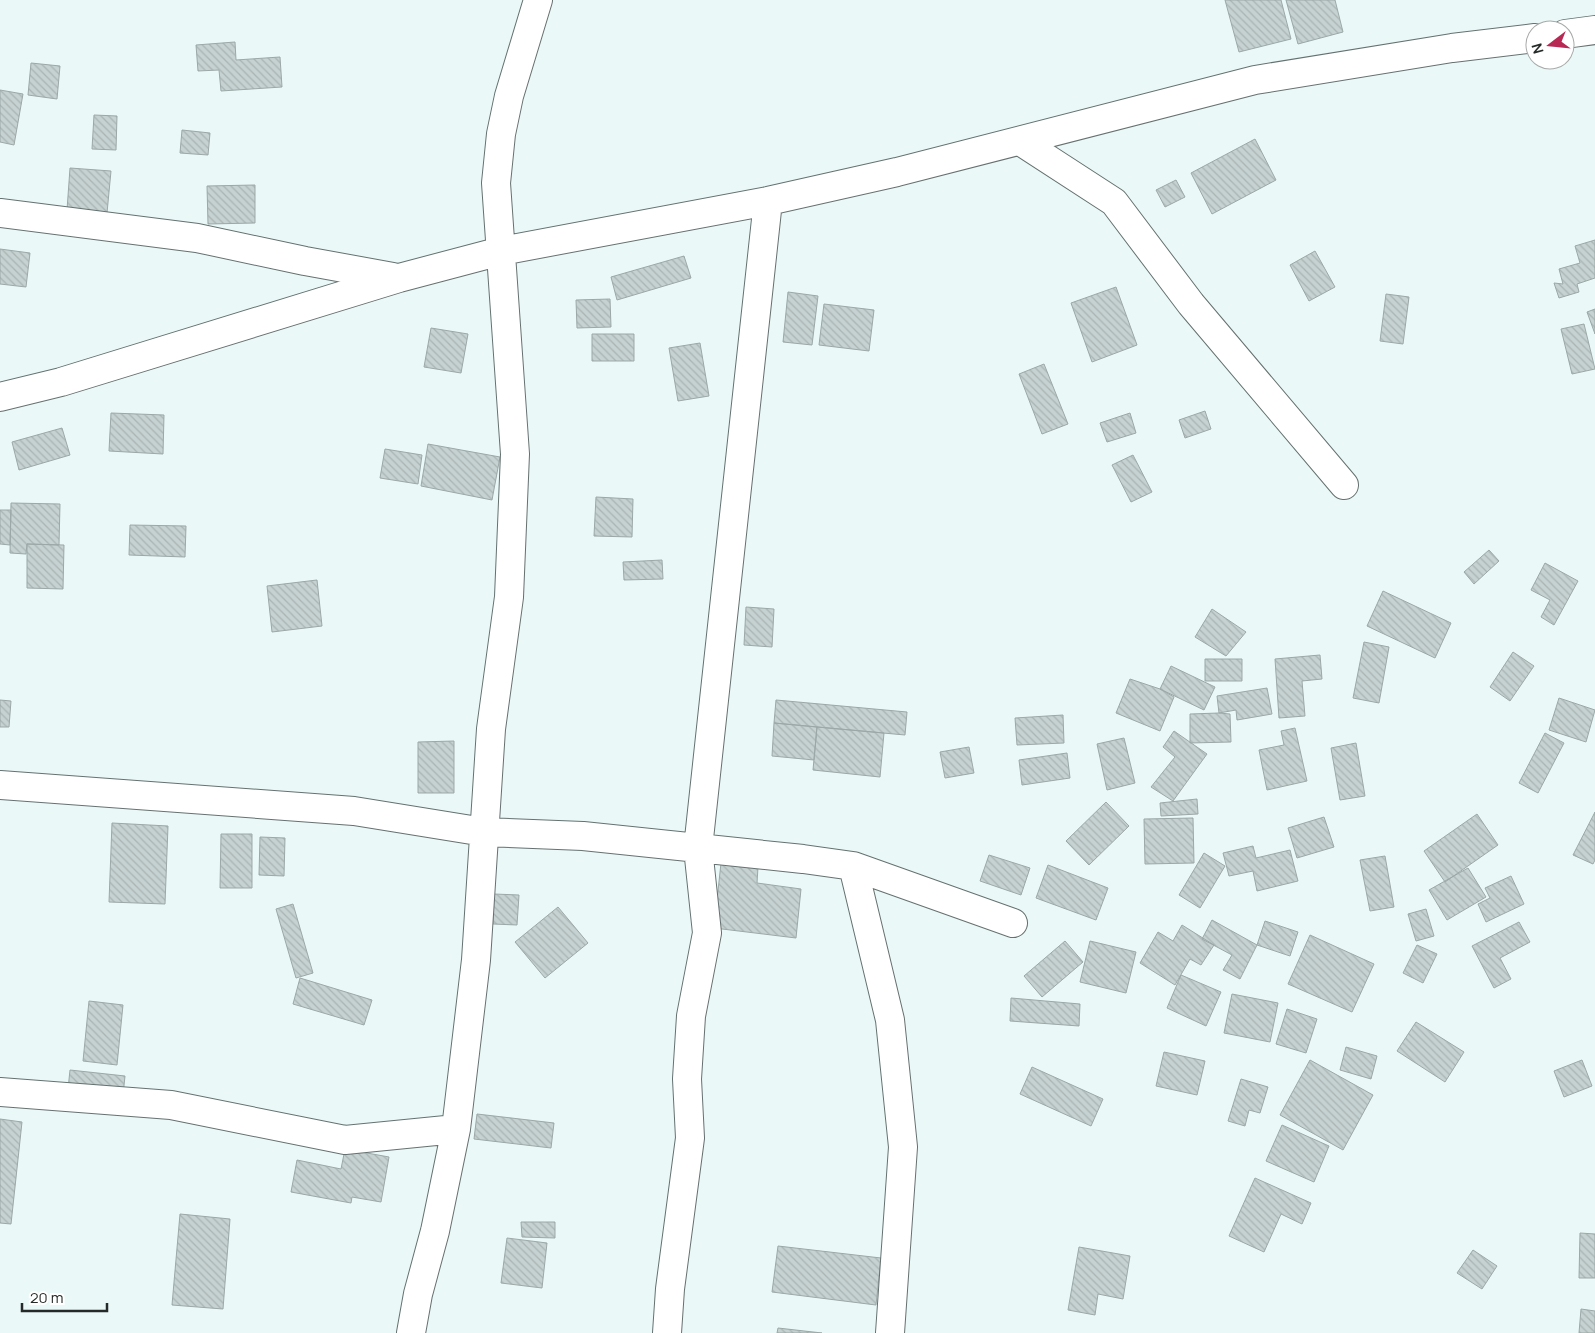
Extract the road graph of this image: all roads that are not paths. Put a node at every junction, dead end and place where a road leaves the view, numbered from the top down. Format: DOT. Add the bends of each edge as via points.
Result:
graph roads {
  1 [pos="538,0"];
  2 [pos="1595,30"];
  3 [pos="1575,33"];
  4 [pos="1525,39"];
  5 [pos="1020,141"];
  6 [pos="768,201"];
  7 [pos="0,213"];
  8 [pos="501,251"];
  9 [pos="399,278"];
  10 [pos="0,397"];
  11 [pos="1344,485"];
  12 [pos="0,785"];
  13 [pos="484,832"];
  14 [pos="698,848"];
  15 [pos="852,866"];
  16 [pos="1013,923"];
  17 [pos="0,1092"];
  18 [pos="456,1129"];
  19 [pos="411,1333"];
  20 [pos="667,1333"];
  21 [pos="890,1333"];
  1 -- 8 [label="street" via="500,134 496,183"];
  2 -- 3 [label="street"];
  4 -- 5 [label="street" via="1255,80"];
  5 -- 6 [label="street"];
  5 -- 11 [label="street" via="1114,202 1191,304"];
  6 -- 8 [label="street"];
  6 -- 14 [label="street"];
  7 -- 9 [label="street" via="197,238"];
  8 -- 9 [label="street"];
  8 -- 13 [label="street" via="515,454 509,597 491,729"];
  9 -- 10 [label="street" via="70,379"];
  12 -- 13 [label="street" via="354,811"];
  13 -- 14 [label="street" via="583,836"];
  13 -- 18 [label="street" via="476,960"];
  14 -- 15 [label="street"];
  14 -- 20 [label="street" via="707,933 691,1016 687,1079 690,1138"];
  15 -- 16 [label="street"];
  15 -- 21 [label="street" via="890,1020 903,1147"];
  17 -- 18 [label="street" via="171,1105 345,1140"];
  18 -- 19 [label="street"];
}
